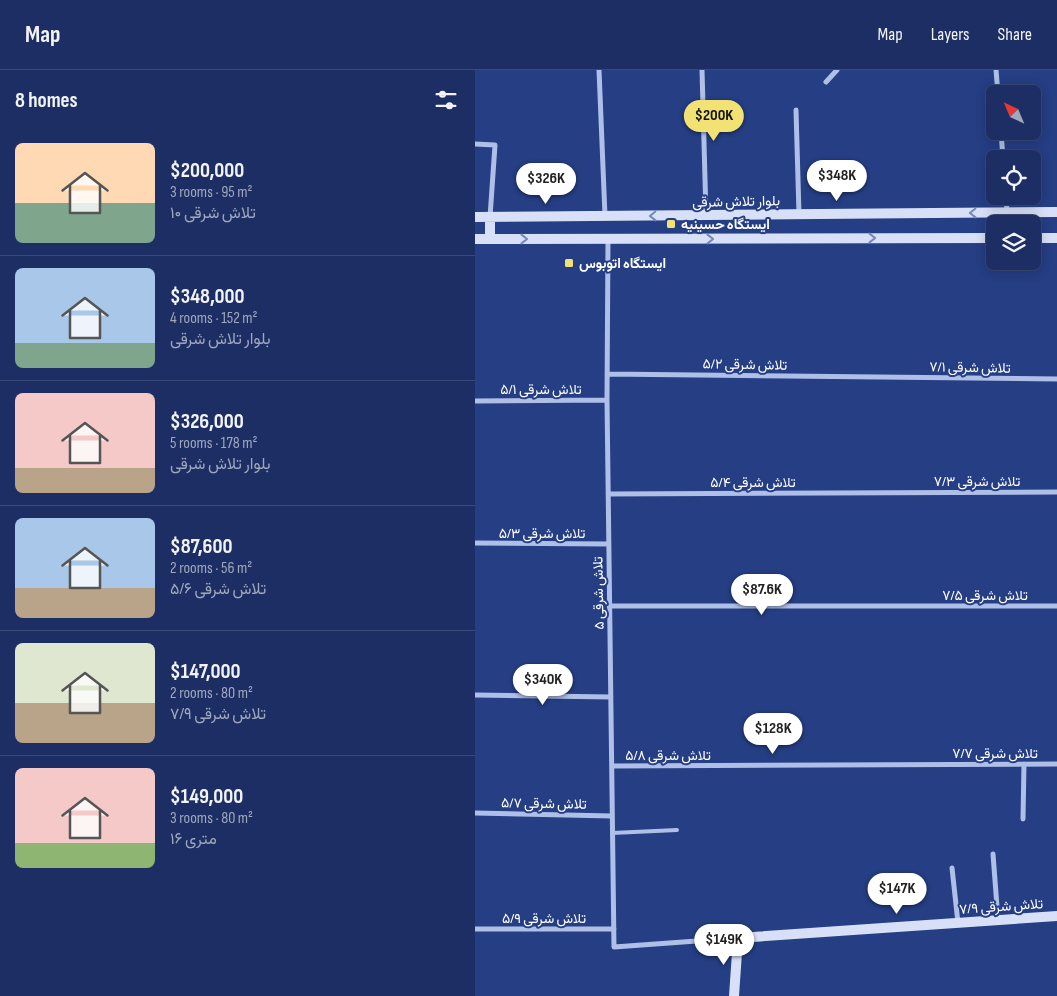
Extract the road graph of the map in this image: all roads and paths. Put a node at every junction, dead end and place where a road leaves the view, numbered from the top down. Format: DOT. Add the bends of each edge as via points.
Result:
graph roads {
  1 [pos="599,70"];
  2 [pos="702,70"];
  3 [pos="837,70"];
  4 [pos="996,70"];
  5 [pos="826,82"];
  6 [pos="997,85"];
  7 [pos="796,110"];
  8 [pos="475,144"];
  9 [pos="1007,205"];
  10 [pos="1007,212"];
  11 [pos="1057,212"];
  12 [pos="799,214"];
  13 [pos="705,215"];
  14 [pos="475,217"];
  15 [pos="605,217"];
  16 [pos="490,218"];
  17 [pos="986,238"];
  18 [pos="1041,238"];
  19 [pos="1057,238"];
  20 [pos="475,239"];
  21 [pos="490,239"];
  22 [pos="608,239"];
  23 [pos="607,374"];
  24 [pos="883,377"];
  25 [pos="1057,379"];
  26 [pos="607,400"];
  27 [pos="475,401"];
  28 [pos="1057,492"];
  29 [pos="897,493"];
  30 [pos="608,494"];
  31 [pos="475,543"];
  32 [pos="609,544"];
  33 [pos="609,606"];
  34 [pos="1057,606"];
  35 [pos="475,695"];
  36 [pos="611,697"];
  37 [pos="934,764"];
  38 [pos="1024,764"];
  39 [pos="1057,764"];
  40 [pos="612,766"];
  41 [pos="475,813"];
  42 [pos="612,816"];
  43 [pos="1023,819"];
  44 [pos="677,830"];
  45 [pos="613,833"];
  46 [pos="993,854"];
  47 [pos="952,868"];
  48 [pos="1057,916"];
  49 [pos="999,920"];
  50 [pos="958,923"];
  51 [pos="475,929"];
  52 [pos="614,929"];
  53 [pos="738,938"];
  54 [pos="735,996"];
  1 -- 15 [label="street"];
  2 -- 13 [label="street"];
  3 -- 5 [label="street"];
  4 -- 6 [label="street"];
  7 -- 12 [label="street"];
  8 -- 16 [label="street" via="495,145"];
  9 -- 10 [label="street"];
  10 -- 11 [label="main road, بلوار تلاش شرقی"];
  10 -- 12 [label="main road, بلوار تلاش شرقی, one-way"];
  12 -- 13 [label="main road, بلوار تلاش شرقی"];
  13 -- 15 [label="main road, بلوار تلاش شرقی, one-way"];
  14 -- 16 [label="main road, بلوار تلاش شرقی"];
  15 -- 16 [label="main road, بلوار تلاش شرقی"];
  16 -- 21 [label="main road"];
  22 -- 17 [label="main road, one-way"];
  18 -- 19 [label="main road"];
  20 -- 21 [label="main road"];
  21 -- 22 [label="main road, one-way"];
  22 -- 23 [label="street, ۵ تلاش شرقی"];
  23 -- 24 [label="street, ۵/۲ تلاش شرقی"];
  23 -- 26 [label="street, ۵ تلاش شرقی"];
  24 -- 25 [label="street, ۷/۱ تلاش شرقی"];
  26 -- 27 [label="street, ۵/۱ تلاش شرقی"];
  26 -- 30 [label="street, ۵ تلاش شرقی"];
  28 -- 29 [label="street, ۷/۳ تلاش شرقی"];
  29 -- 30 [label="street, ۵/۴ تلاش شرقی"];
  30 -- 32 [label="street, ۵ تلاش شرقی"];
  31 -- 32 [label="street, ۵/۳ تلاش شرقی"];
  32 -- 33 [label="street, ۵ تلاش شرقی"];
  33 -- 34 [label="street, ۷/۵ تلاش شرقی"];
  33 -- 36 [label="street, ۵ تلاش شرقی"];
  35 -- 36 [label="street"];
  36 -- 40 [label="street, ۵ تلاش شرقی"];
  37 -- 38 [label="street, ۷/۷ تلاش شرقی"];
  37 -- 40 [label="street, ۵/۸ تلاش شرقی"];
  38 -- 39 [label="street, ۷/۷ تلاش شرقی"];
  38 -- 43 [label="street"];
  40 -- 42 [label="street, ۵ تلاش شرقی"];
  41 -- 42 [label="street, ۵/۷ تلاش شرقی"];
  42 -- 45 [label="street, ۵ تلاش شرقی"];
  44 -- 45 [label="lane"];
  45 -- 52 [label="street, ۵ تلاش شرقی"];
  46 -- 49 [label="street"];
  47 -- 50 [label="street"];
  48 -- 49 [label="main road, ۷/۹ تلاش شرقی"];
  49 -- 50 [label="main road, ۷/۹ تلاش شرقی"];
  50 -- 53 [label="main road, ۷/۹ تلاش شرقی"];
  51 -- 52 [label="street, ۵/۹ تلاش شرقی"];
  52 -- 53 [label="street, ۵ تلاش شرقی" via="614,946"];
  53 -- 54 [label="main road"];
}
